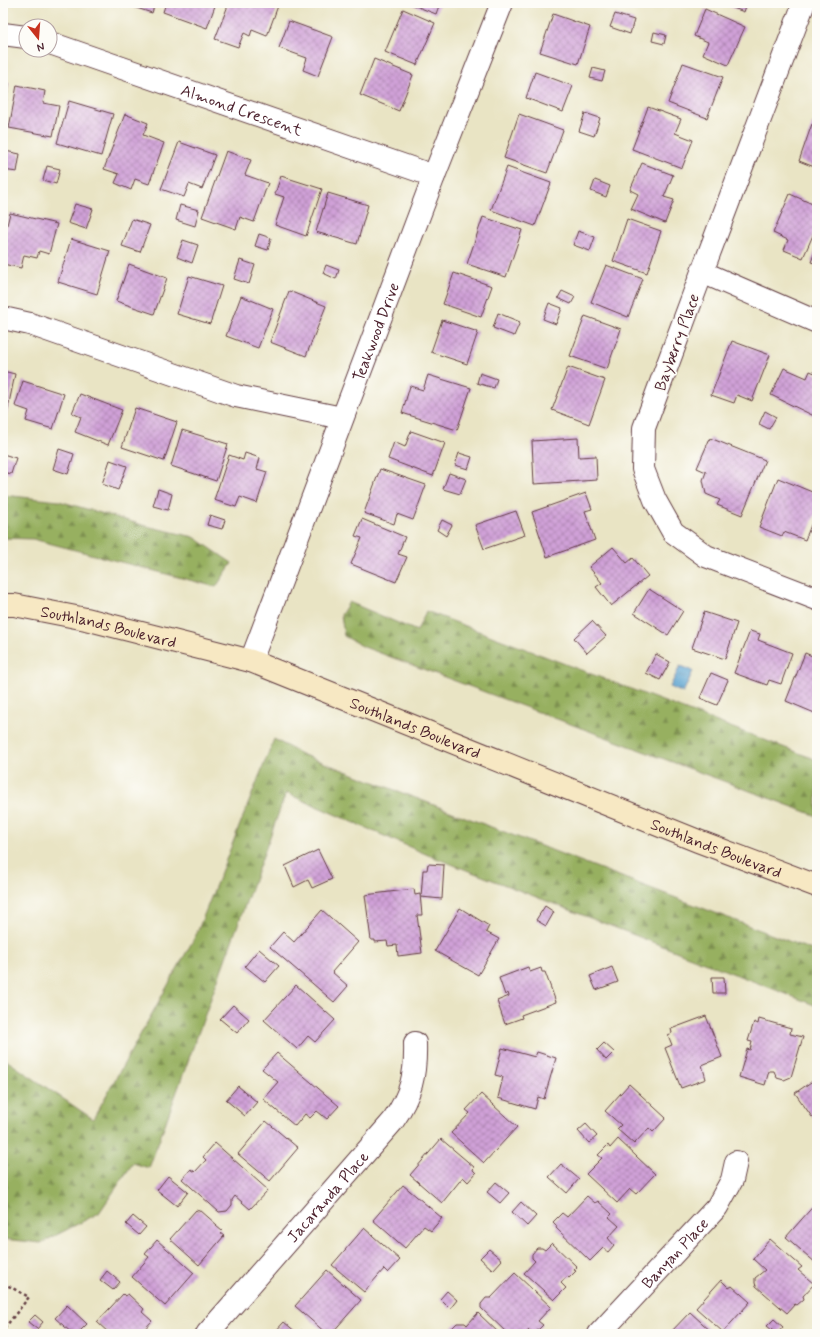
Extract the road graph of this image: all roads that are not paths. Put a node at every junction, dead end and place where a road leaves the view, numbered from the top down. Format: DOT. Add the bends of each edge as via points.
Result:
graph roads {
  1 [pos="502,3"];
  2 [pos="804,3"];
  3 [pos="3,34"];
  4 [pos="18,36"];
  5 [pos="58,46"];
  6 [pos="434,176"];
  7 [pos="702,272"];
  8 [pos="3,318"];
  9 [pos="817,322"];
  10 [pos="342,418"];
  11 [pos="817,599"];
  12 [pos="3,605"];
  13 [pos="251,661"];
  14 [pos="817,886"];
  15 [pos="414,1043"];
  16 [pos="736,1162"];
  17 [pos="207,1334"];
  18 [pos="599,1334"];
  1 -- 6 [label="street, Teakwood Drive"];
  2 -- 7 [label="street, Bayberry Place"];
  3 -- 4 [label="street"];
  5 -- 6 [label="street, Almond Crescent"];
  6 -- 10 [label="street, Teakwood Drive"];
  7 -- 9 [label="street"];
  7 -- 11 [label="street, Bayberry Place" via="644,428 643,469 655,500 673,532 706,556"];
  8 -- 10 [label="street" via="30,324 236,396"];
  10 -- 13 [label="street, Teakwood Drive"];
  12 -- 13 [label="main road, Southlands Boulevard" via="86,620"];
  13 -- 14 [label="main road, Southlands Boulevard" via="698,841"];
  15 -- 17 [label="street, Jacaranda Place" via="415,1067 410,1092 393,1121"];
  16 -- 18 [label="street, Banyan Place" via="732,1180 717,1207"];
}
